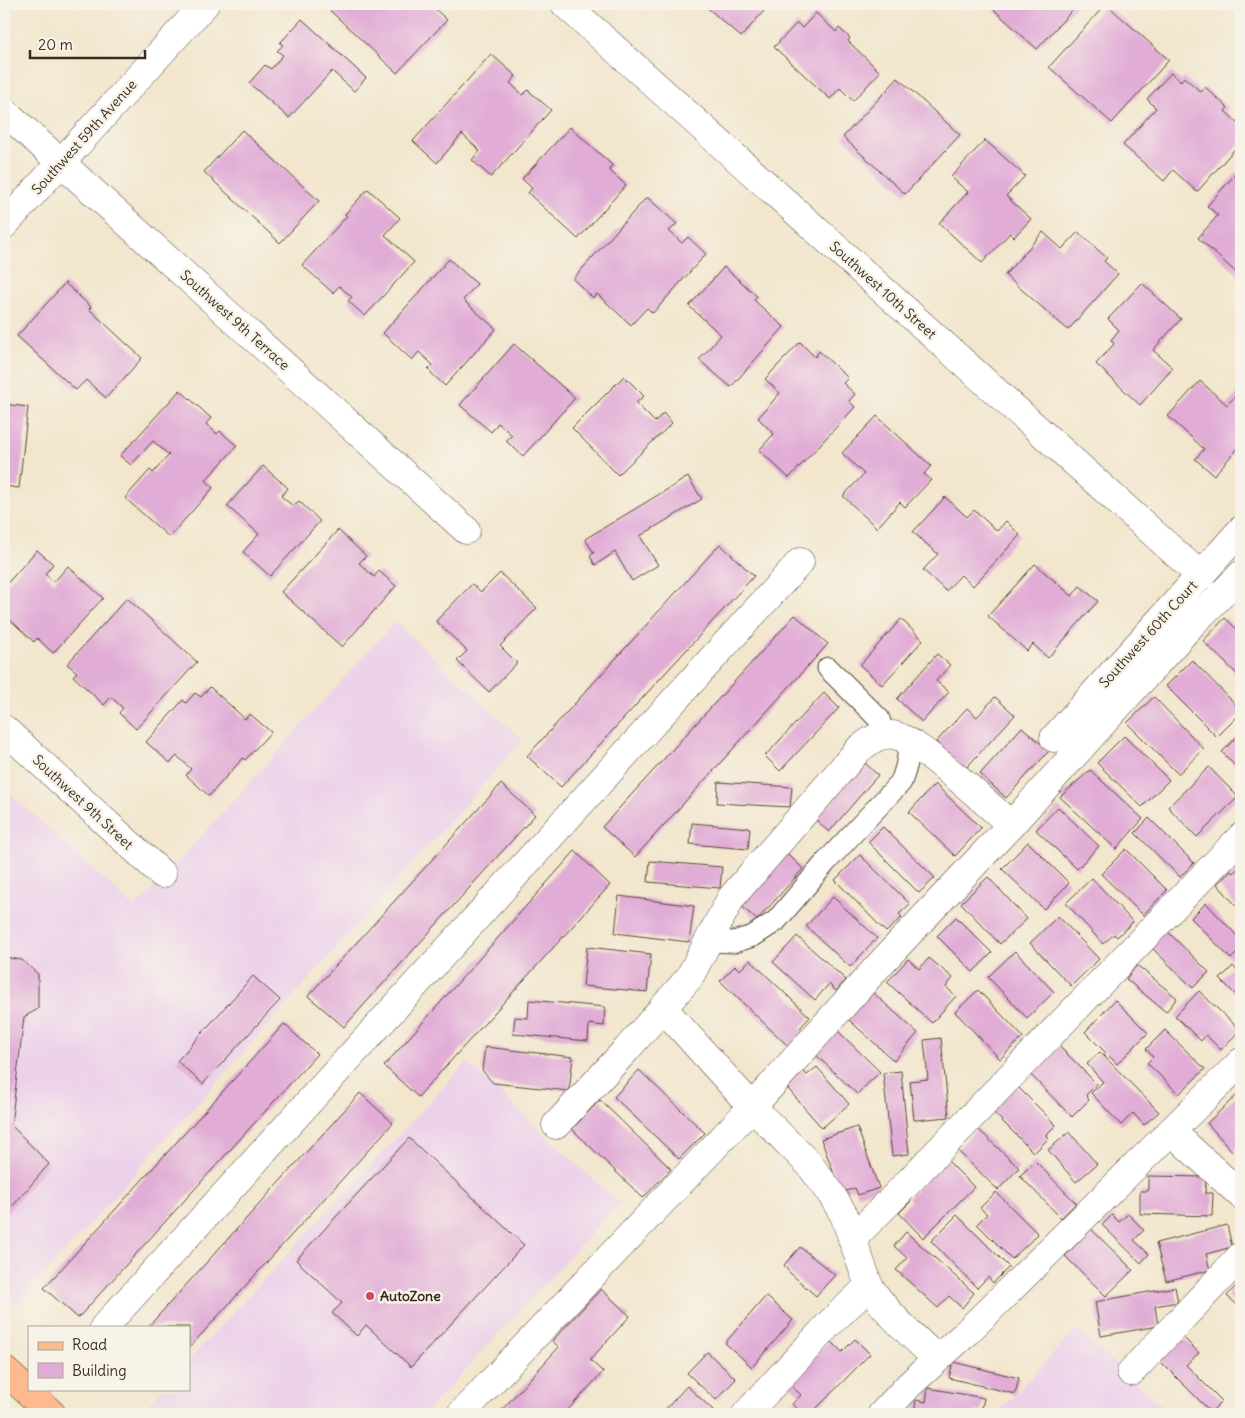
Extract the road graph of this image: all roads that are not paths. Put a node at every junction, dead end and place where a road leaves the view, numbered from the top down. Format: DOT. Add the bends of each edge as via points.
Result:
graph roads {
  1 [pos="206,4"];
  2 [pos="565,4"];
  3 [pos="4,111"];
  4 [pos="61,163"];
  5 [pos="4,225"];
  6 [pos="466,530"];
  7 [pos="1241,530"];
  8 [pos="800,562"];
  9 [pos="1201,576"];
  10 [pos="1239,583"];
  11 [pos="828,668"];
  12 [pos="4,729"];
  13 [pos="895,738"];
  14 [pos="1054,738"];
  15 [pos="1011,825"];
  16 [pos="1241,837"];
  17 [pos="162,874"];
  18 [pos="709,941"];
  19 [pos="663,1008"];
  20 [pos="1241,1062"];
  21 [pos="752,1107"];
  22 [pos="556,1125"];
  23 [pos="1171,1131"];
  24 [pos="1241,1195"];
  25 [pos="852,1239"];
  26 [pos="1241,1256"];
  27 [pos="869,1286"];
  28 [pos="105,1326"];
  29 [pos="937,1359"];
  30 [pos="4,1370"];
  31 [pos="1131,1372"];
  32 [pos="28,1388"];
  33 [pos="30,1390"];
  34 [pos="45,1401"];
  35 [pos="461,1414"];
  36 [pos="746,1414"];
  37 [pos="882,1414"];
  1 -- 4 [label="street, Southwest 59th Avenue"];
  2 -- 9 [label="street, Southwest 10th Street"];
  3 -- 4 [label="street, Southwest 9th Terrace"];
  4 -- 5 [label="street, Southwest 59th Avenue"];
  4 -- 6 [label="street, Southwest 9th Terrace"];
  7 -- 9 [label="street, Southwest 60th Court"];
  8 -- 28 [label="street"];
  9 -- 14 [label="street, Southwest 60th Court"];
  10 -- 15 [label="street" via="1194,622"];
  11 -- 13 [label="lane"];
  12 -- 17 [label="street, Southwest 9th Street"];
  13 -- 15 [label="street" via="926,754"];
  13 -- 18 [label="street" via="873,739 859,749 731,898"];
  13 -- 18 [label="lane" via="909,754 901,782 776,921 753,936 734,942"];
  15 -- 21 [label="street" via="887,956"];
  16 -- 25 [label="street"];
  18 -- 19 [label="street" via="689,978"];
  19 -- 21 [label="street"];
  19 -- 22 [label="street"];
  20 -- 23 [label="street"];
  21 -- 25 [label="street" via="809,1164 844,1215"];
  21 -- 35 [label="street"];
  23 -- 24 [label="street"];
  23 -- 29 [label="street"];
  25 -- 27 [label="street"];
  26 -- 31 [label="street"];
  27 -- 29 [label="street" via="894,1318"];
  27 -- 36 [label="street"];
  29 -- 37 [label="street"];
  30 -- 32 [label="main road"];
  33 -- 34 [label="main road"];
}
